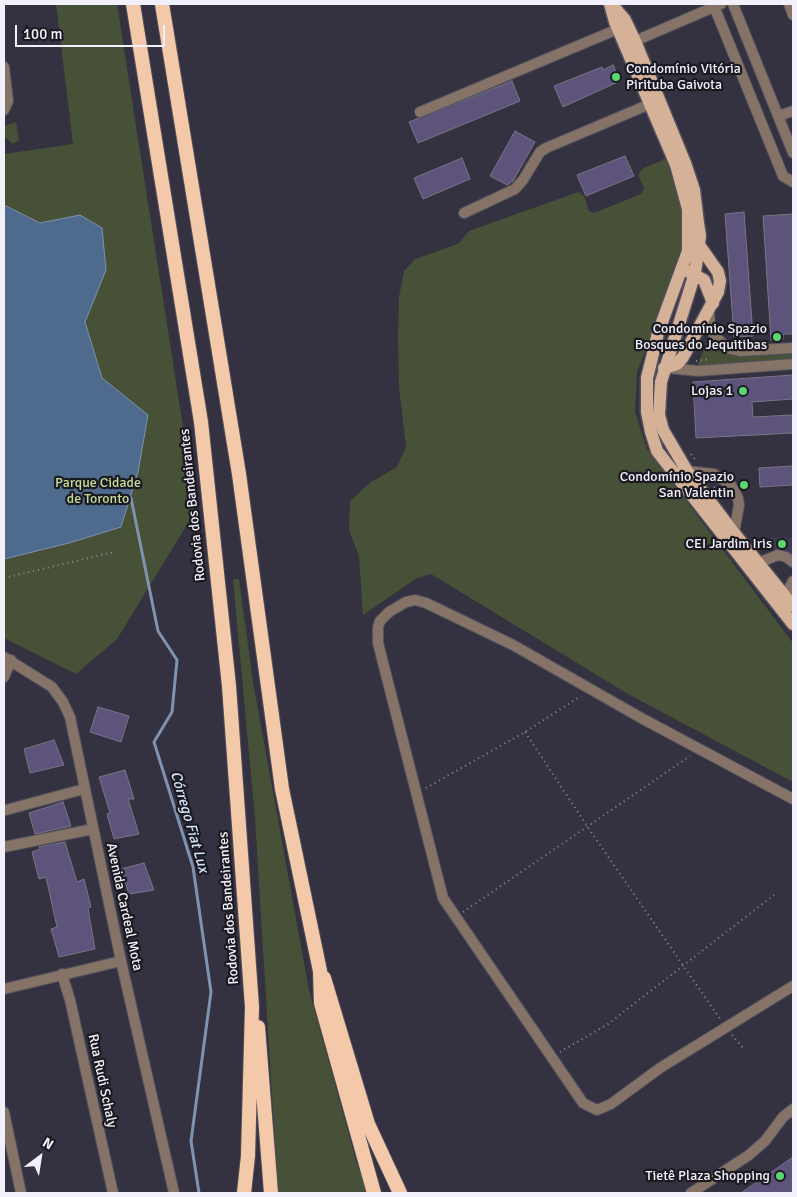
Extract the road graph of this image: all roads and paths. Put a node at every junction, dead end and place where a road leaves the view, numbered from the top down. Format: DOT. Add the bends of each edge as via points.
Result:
graph roads {
  1 [pos="132,4"];
  2 [pos="162,4"];
  3 [pos="611,4"];
  4 [pos="733,4"];
  5 [pos="789,4"];
  6 [pos="718,5"];
  7 [pos="793,15"];
  8 [pos="626,40"];
  9 [pos="4,67"];
  10 [pos="650,104"];
  11 [pos="4,110"];
  12 [pos="793,111"];
  13 [pos="420,112"];
  14 [pos="778,116"];
  15 [pos="793,153"];
  16 [pos="793,182"];
  17 [pos="464,213"];
  18 [pos="698,245"];
  19 [pos="689,271"];
  20 [pos="711,308"];
  21 [pos="793,348"];
  22 [pos="651,357"];
  23 [pos="793,364"];
  24 [pos="664,368"];
  25 [pos="687,470"];
  26 [pos="734,533"];
  27 [pos="114,552"];
  28 [pos="758,562"];
  29 [pos="793,562"];
  30 [pos="4,578"];
  31 [pos="793,581"];
  32 [pos="789,601"];
  33 [pos="793,624"];
  34 [pos="7,658"];
  35 [pos="4,677"];
  36 [pos="591,690"];
  37 [pos="525,732"];
  38 [pos="700,749"];
  39 [pos="84,789"];
  40 [pos="417,792"];
  41 [pos="793,799"];
  42 [pos="6,810"];
  43 [pos="586,826"];
  44 [pos="93,829"];
  45 [pos="4,847"];
  46 [pos="774,895"];
  47 [pos="455,917"];
  48 [pos="121,961"];
  49 [pos="683,963"];
  50 [pos="320,971"];
  51 [pos="62,974"];
  52 [pos="793,986"];
  53 [pos="4,988"];
  54 [pos="252,1007"];
  55 [pos="726,1028"];
  56 [pos="743,1048"];
  57 [pos="552,1056"];
  58 [pos="793,1109"];
  59 [pos="4,1112"];
  60 [pos="21,1193"];
  61 [pos="113,1193"];
  62 [pos="174,1193"];
  63 [pos="244,1193"];
  64 [pos="271,1193"];
  65 [pos="374,1193"];
  66 [pos="400,1193"];
  67 [pos="691,1193"];
  1 -- 54 [label="highway, Rodovia dos Bandeirantes" via="201,422 229,686"];
  2 -- 50 [label="highway" via="239,474 282,788"];
  3 -- 8 [label="main road"];
  3 -- 8 [label="main road" via="625,20"];
  4 -- 14 [label="street"];
  5 -- 7 [label="street"];
  6 -- 8 [label="street"];
  6 -- 16 [label="street" via="783,176"];
  8 -- 10 [label="main road"];
  8 -- 13 [label="street"];
  8 -- 18 [label="main road" via="686,163 694,190 700,236"];
  9 -- 11 [label="street" via="8,101"];
  10 -- 17 [label="street" via="546,148 514,189"];
  10 -- 19 [label="main road" via="676,165 688,209"];
  12 -- 14 [label="street"];
  14 -- 15 [label="street"];
  18 -- 19 [label="main road"];
  18 -- 20 [label="main road" via="718,272 720,281"];
  19 -- 20 [label="main road" via="708,287"];
  19 -- 22 [label="main road"];
  19 -- 24 [label="main road"];
  20 -- 21 [label="street" via="710,326 727,348 741,351"];
  20 -- 24 [label="main road" via="683,357 677,364"];
  22 -- 24 [label="main road"];
  22 -- 33 [label="main road" via="647,412 657,451"];
  23 -- 24 [label="street" via="698,370"];
  24 -- 25 [label="main road" via="659,415 670,443"];
  25 -- 26 [label="main road"];
  25 -- 26 [label="street" via="714,474 731,485 739,505"];
  26 -- 28 [label="main road"];
  27 -- 30 [label="path"];
  28 -- 29 [label="street" via="778,555"];
  28 -- 32 [label="main road"];
  31 -- 32 [label="street"];
  34 -- 35 [label="street"];
  34 -- 39 [label="street, Avenida Cardeal Mota" via="52,687 63,702 70,717"];
  36 -- 37 [label="path"];
  36 -- 38 [label="street"];
  36 -- 40 [label="street" via="512,645 422,601 406,602 389,612 378,627 378,644"];
  37 -- 40 [label="path"];
  37 -- 43 [label="path"];
  38 -- 41 [label="street"];
  38 -- 43 [label="path"];
  39 -- 42 [label="street"];
  39 -- 44 [label="street, Avenida Cardeal Mota"];
  40 -- 47 [label="street" via="443,898"];
  43 -- 47 [label="path"];
  43 -- 49 [label="path"];
  44 -- 45 [label="street"];
  44 -- 48 [label="street, Avenida Cardeal Mota"];
  46 -- 49 [label="path"];
  47 -- 57 [label="street"];
  48 -- 51 [label="street"];
  48 -- 62 [label="street, Avenida Cardeal Mota"];
  49 -- 55 [label="path"];
  49 -- 57 [label="path" via="601,1029"];
  50 -- 65 [label="highway" via="321,1003"];
  50 -- 66 [label="highway" via="368,1124"];
  51 -- 53 [label="street"];
  51 -- 61 [label="street, Rua Rudi Schaly"];
  52 -- 55 [label="street"];
  54 -- 63 [label="highway"];
  54 -- 64 [label="highway" via="260,1038"];
  55 -- 56 [label="path"];
  55 -- 57 [label="street" via="597,1110 582,1103"];
  58 -- 67 [label="street" via="749,1155"];
  59 -- 60 [label="street"];
}
